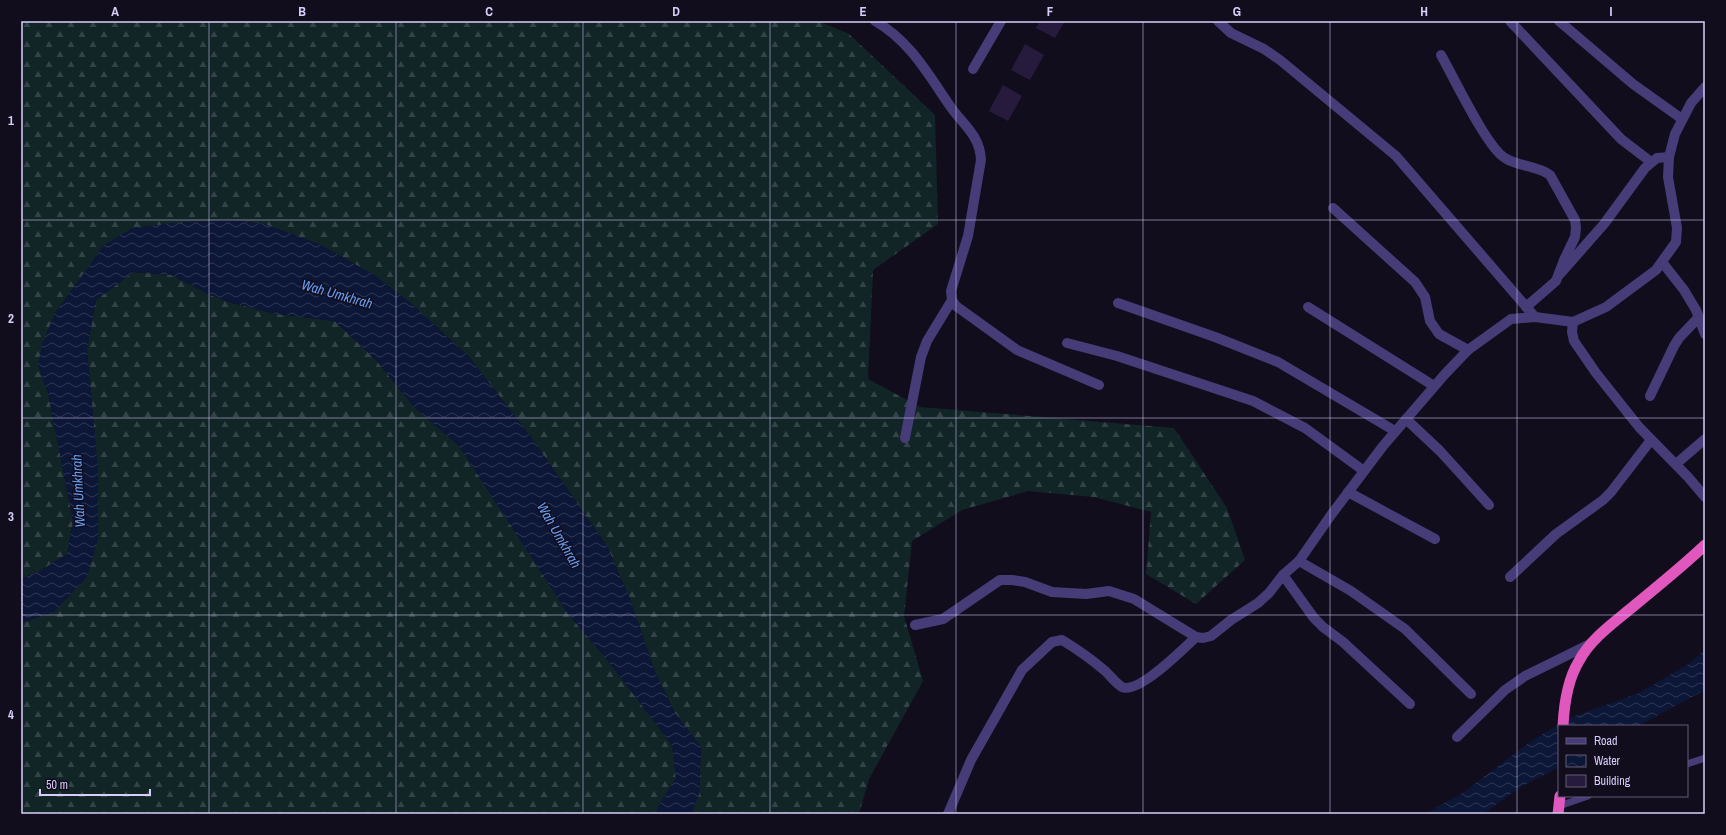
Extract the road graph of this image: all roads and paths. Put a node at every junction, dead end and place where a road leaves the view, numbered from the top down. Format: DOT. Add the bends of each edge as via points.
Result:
graph roads {
  1 [pos="876,21"];
  2 [pos="1001,21"];
  3 [pos="1218,21"];
  4 [pos="1510,21"];
  5 [pos="1559,21"];
  6 [pos="1441,54"];
  7 [pos="973,69"];
  8 [pos="1705,87"];
  9 [pos="1682,119"];
  10 [pos="1669,157"];
  11 [pos="1651,162"];
  12 [pos="1333,208"];
  13 [pos="1662,262"];
  14 [pos="1558,277"];
  15 [pos="952,300"];
  16 [pos="1118,302"];
  17 [pos="1308,307"];
  18 [pos="1526,307"];
  19 [pos="1535,317"];
  20 [pos="1698,318"];
  21 [pos="1573,322"];
  22 [pos="1705,334"];
  23 [pos="1067,343"];
  24 [pos="1468,350"];
  25 [pos="1099,384"];
  26 [pos="1434,386"];
  27 [pos="1650,396"];
  28 [pos="1406,419"];
  29 [pos="1395,431"];
  30 [pos="905,438"];
  31 [pos="1705,439"];
  32 [pos="1651,440"];
  33 [pos="1676,464"];
  34 [pos="1364,471"];
  35 [pos="1348,492"];
  36 [pos="1705,497"];
  37 [pos="1489,505"];
  38 [pos="1435,539"];
  39 [pos="1705,545"];
  40 [pos="1299,561"];
  41 [pos="1283,575"];
  42 [pos="1510,577"];
  43 [pos="915,625"];
  44 [pos="1196,637"];
  45 [pos="1590,644"];
  46 [pos="1471,694"];
  47 [pos="1410,704"];
  48 [pos="1563,725"];
  49 [pos="1456,738"];
  50 [pos="1705,758"];
  51 [pos="1688,764"];
  52 [pos="1585,797"];
  53 [pos="1559,805"];
  54 [pos="948,814"];
  1 -- 15 [label="street" via="910,49 981,148 982,160 970,229 951,291"];
  2 -- 7 [label="street"];
  3 -- 18 [label="street" via="1231,33 1280,60 1396,156"];
  4 -- 11 [label="street" via="1621,140"];
  5 -- 9 [label="street" via="1633,84"];
  6 -- 14 [label="street" via="1496,150 1508,160 1544,170 1550,175 1568,207 1574,220 1575,237"];
  8 -- 9 [label="street" via="1690,103"];
  9 -- 10 [label="street"];
  10 -- 11 [label="street" via="1657,158"];
  10 -- 13 [label="street" via="1668,177 1677,228 1676,242"];
  11 -- 14 [label="street" via="1604,224"];
  12 -- 24 [label="street" via="1415,282 1425,297 1430,321 1439,334"];
  13 -- 20 [label="street" via="1684,290"];
  13 -- 21 [label="street" via="1656,270 1606,307"];
  14 -- 18 [label="street"];
  15 -- 25 [label="street" via="962,311 1017,350"];
  15 -- 30 [label="street" via="934,328 922,357"];
  16 -- 29 [label="street" via="1278,362"];
  17 -- 26 [label="street"];
  18 -- 19 [label="street"];
  19 -- 21 [label="street"];
  19 -- 24 [label="street" via="1511,319"];
  20 -- 22 [label="street"];
  20 -- 27 [label="street" via="1674,346"];
  21 -- 32 [label="street" via="1574,341 1618,401"];
  23 -- 34 [label="street" via="1117,356 1253,401 1305,428"];
  24 -- 26 [label="street"];
  26 -- 28 [label="street"];
  28 -- 29 [label="street"];
  28 -- 37 [label="street" via="1440,451"];
  29 -- 34 [label="street"];
  31 -- 33 [label="street"];
  32 -- 33 [label="street"];
  32 -- 42 [label="street" via="1603,500 1556,534"];
  33 -- 36 [label="street"];
  34 -- 35 [label="street"];
  35 -- 38 [label="street"];
  35 -- 40 [label="street"];
  39 -- 45 [label="highway"];
  40 -- 41 [label="street"];
  40 -- 46 [label="street" via="1351,591 1405,629"];
  41 -- 44 [label="street" via="1269,593 1211,636"];
  41 -- 47 [label="street" via="1314,618"];
  43 -- 44 [label="street" via="943,619 1000,580 1012,580 1052,592 1086,594 1108,591 1134,599"];
  44 -- 54 [label="street" via="1153,674 1128,688 1120,686 1103,669 1062,640 1052,642 1022,670 971,760"];
  45 -- 48 [label="highway" via="1578,661 1572,679 1564,709"];
  45 -- 49 [label="street" via="1538,669 1505,690"];
  50 -- 51 [label="lane"];
  52 -- 53 [label="lane"];
}
